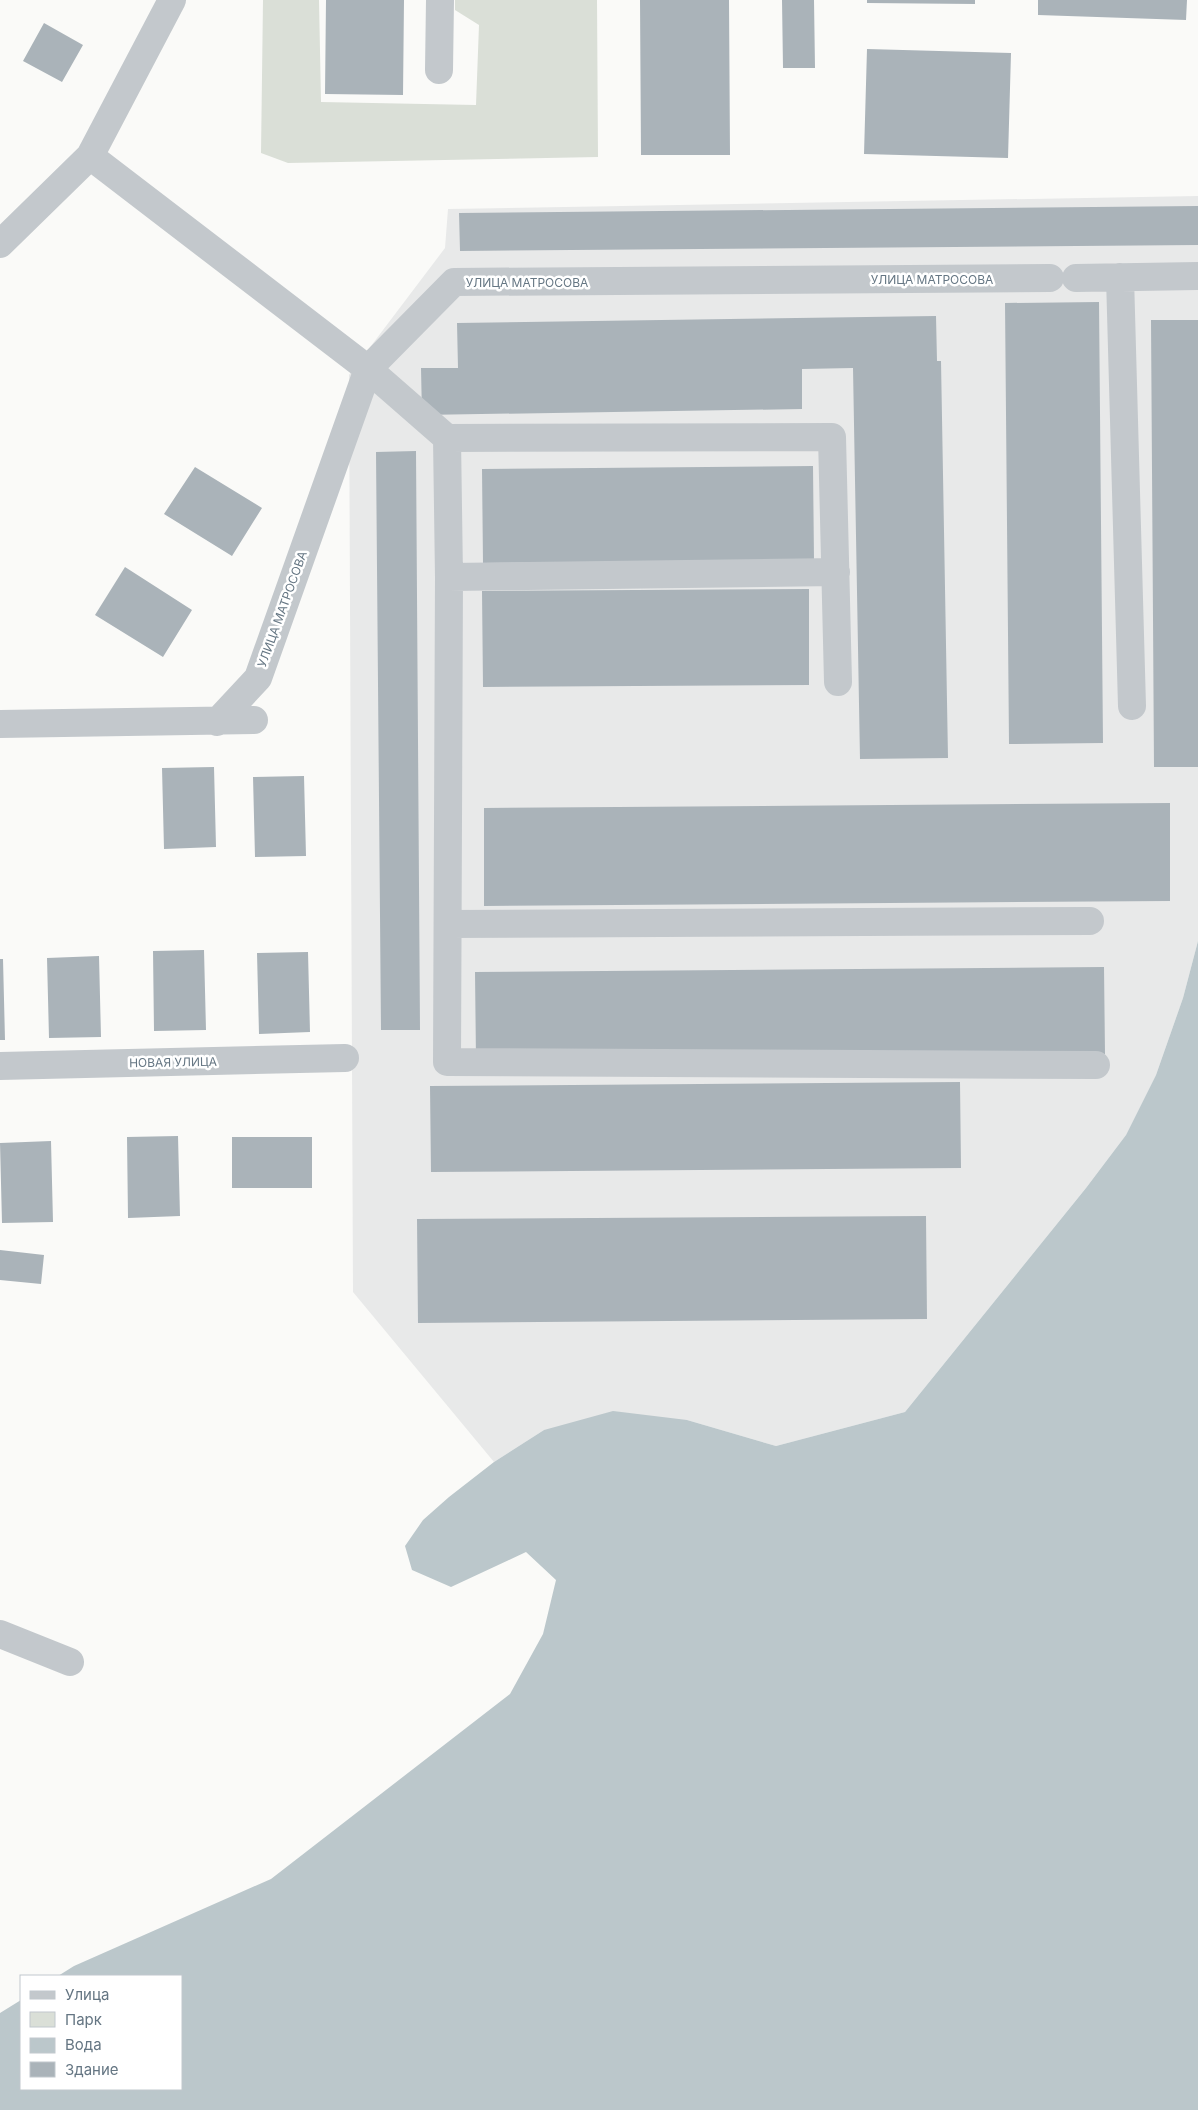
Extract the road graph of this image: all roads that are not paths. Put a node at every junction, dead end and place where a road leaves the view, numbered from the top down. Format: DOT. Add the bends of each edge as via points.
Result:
graph roads {
  1 [pos="172,0"];
  2 [pos="440,0"];
  3 [pos="439,70"];
  4 [pos="90,156"];
  5 [pos="0,244"];
  6 [pos="1198,276"];
  7 [pos="1120,277"];
  8 [pos="1050,278"];
  9 [pos="1076,278"];
  10 [pos="368,369"];
  11 [pos="447,438"];
  12 [pos="836,572"];
  13 [pos="449,576"];
  14 [pos="838,682"];
  15 [pos="1132,706"];
  16 [pos="254,720"];
  17 [pos="217,722"];
  18 [pos="0,724"];
  19 [pos="1090,921"];
  20 [pos="448,924"];
  21 [pos="345,1058"];
  22 [pos="1096,1065"];
  23 [pos="0,1066"];
  24 [pos="0,1634"];
  25 [pos="70,1662"];
  1 -- 4 [label="street"];
  2 -- 3 [label="street"];
  4 -- 5 [label="street"];
  4 -- 10 [label="street"];
  6 -- 7 [label="street"];
  7 -- 9 [label="street"];
  7 -- 15 [label="street"];
  8 -- 10 [label="street, УЛИЦА МАТРОСОВА" via="454,282"];
  10 -- 11 [label="street"];
  10 -- 17 [label="street, УЛИЦА МАТРОСОВА" via="258,678"];
  11 -- 12 [label="street" via="832,437"];
  11 -- 13 [label="street"];
  12 -- 13 [label="street"];
  12 -- 14 [label="street"];
  13 -- 20 [label="street"];
  16 -- 17 [label="street"];
  17 -- 18 [label="street"];
  19 -- 20 [label="street"];
  20 -- 22 [label="street" via="447,1062"];
  21 -- 23 [label="street, НОВАЯ УЛИЦА"];
  24 -- 25 [label="street"];
}
